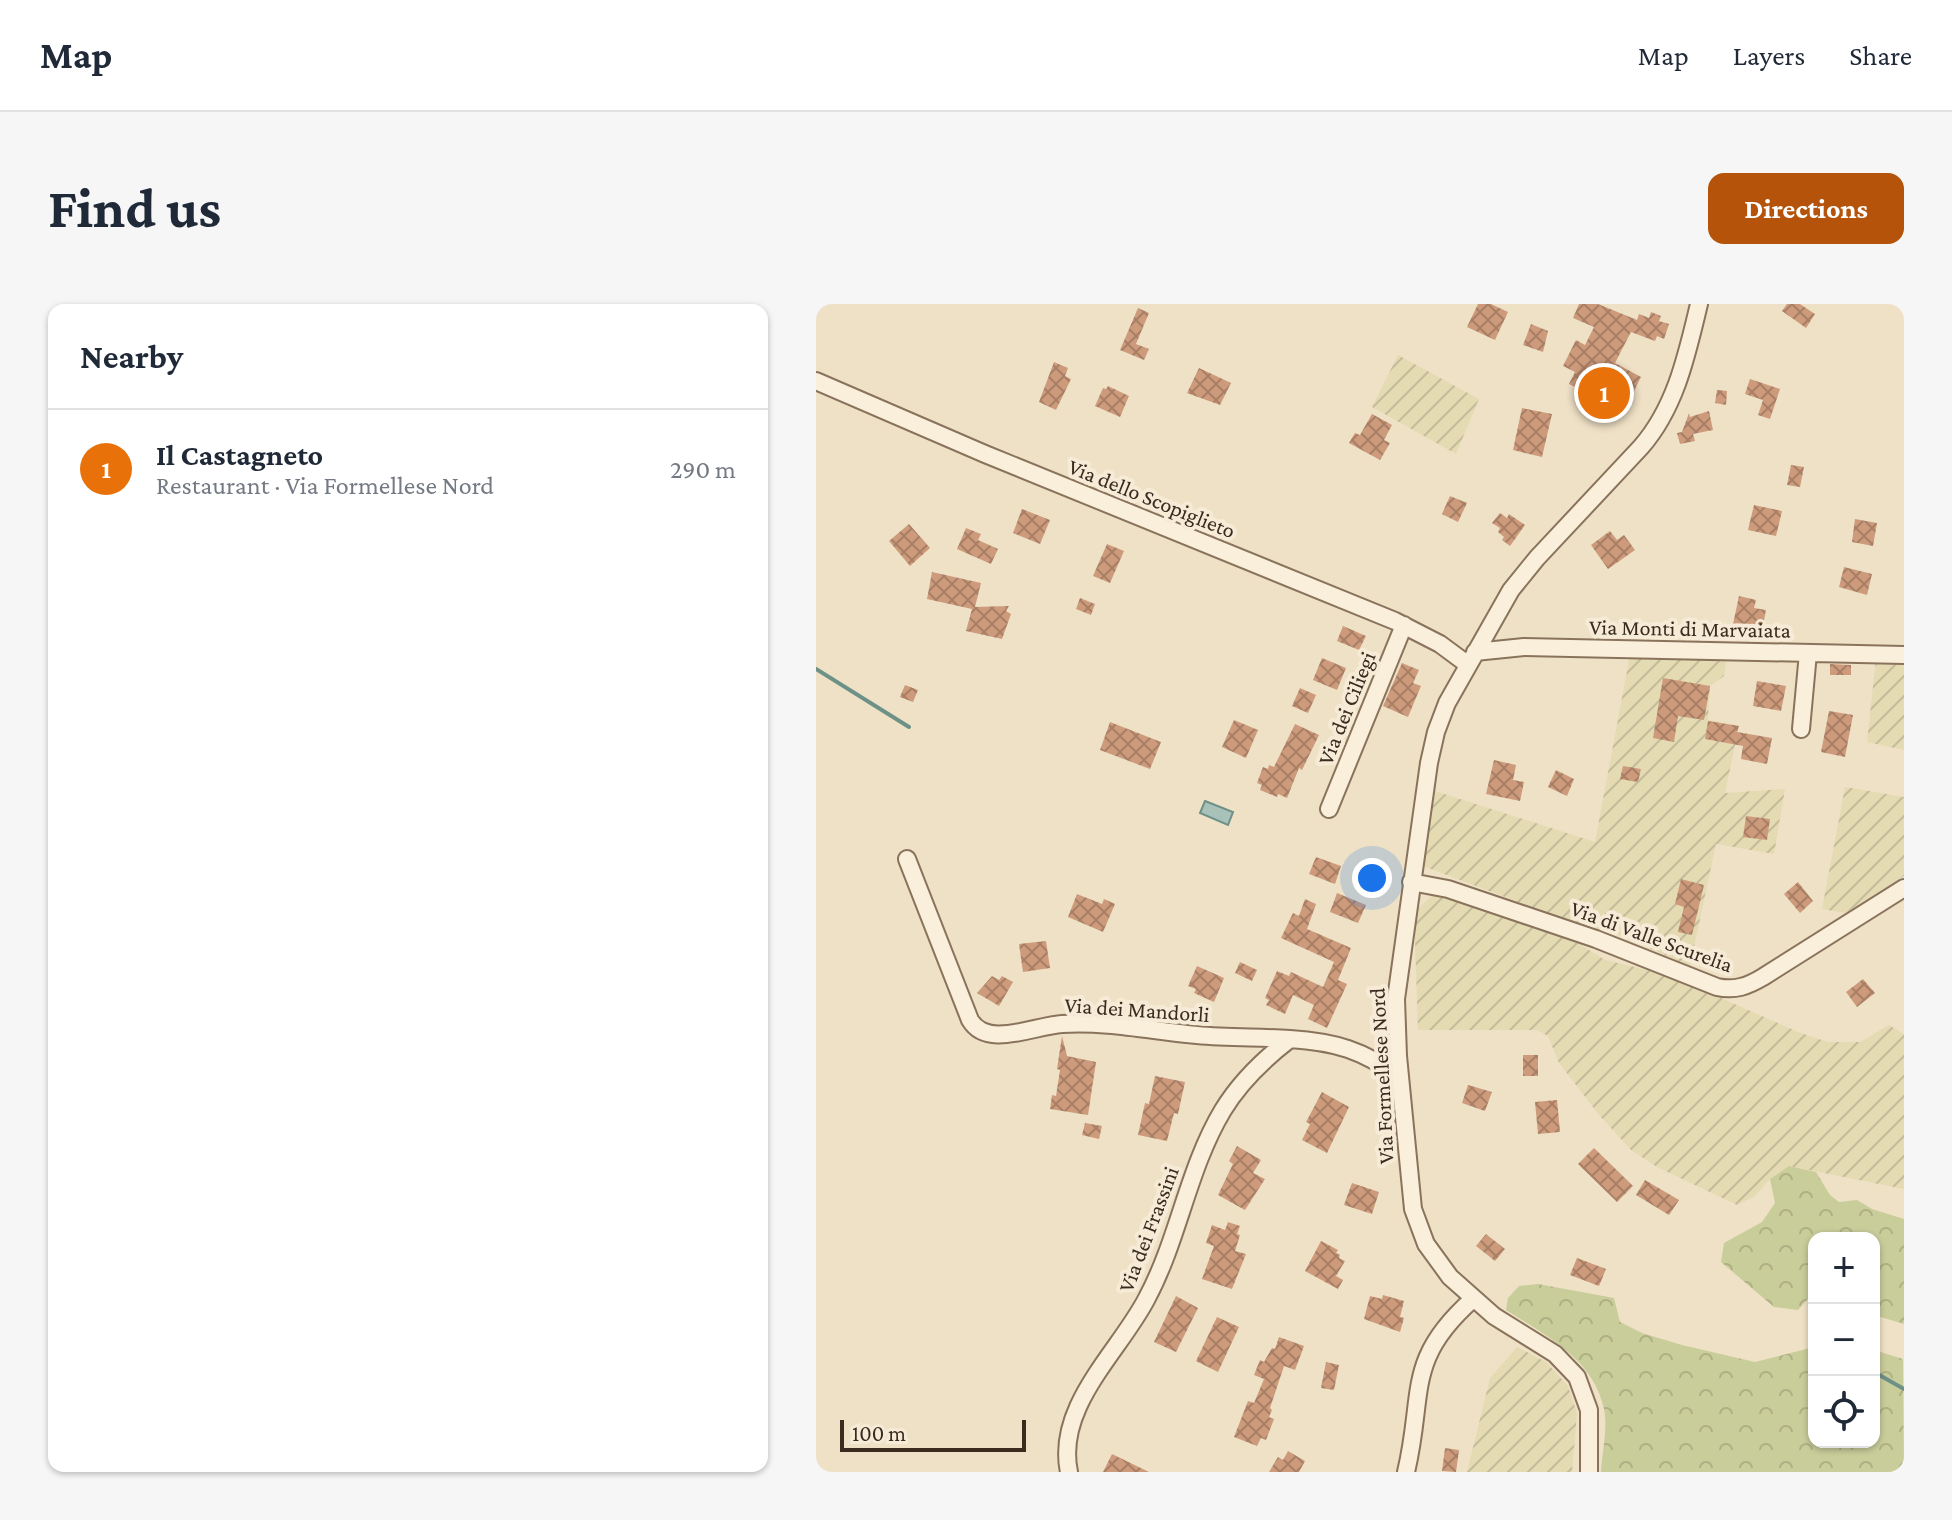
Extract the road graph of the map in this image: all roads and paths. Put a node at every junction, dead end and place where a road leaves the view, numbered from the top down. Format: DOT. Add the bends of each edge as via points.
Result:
graph roads {
  1 [pos="1699,304"];
  2 [pos="816,381"];
  3 [pos="1404,625"];
  4 [pos="1808,653"];
  5 [pos="1904,655"];
  6 [pos="1471,658"];
  7 [pos="1801,729"];
  8 [pos="1329,809"];
  9 [pos="907,859"];
  10 [pos="1411,882"];
  11 [pos="1904,888"];
  12 [pos="1290,1039"];
  13 [pos="1400,1077"];
  14 [pos="1473,1299"];
  15 [pos="1069,1472"];
  16 [pos="1406,1472"];
  17 [pos="1589,1472"];
  1 -- 6 [label="street, Via Formellese Nord" via="1677,387 1658,425 1531,564"];
  2 -- 3 [label="street, Via dello Scopiglieto"];
  3 -- 6 [label="street, Via dello Scopiglieto"];
  3 -- 8 [label="street, Via dei Ciliegi"];
  4 -- 5 [label="street, Via Monti di Marvaiata"];
  4 -- 6 [label="street, Via Monti di Marvaiata" via="1524,647"];
  4 -- 7 [label="street"];
  6 -- 10 [label="street, Via Formellese Nord" via="1433,743"];
  9 -- 12 [label="street, Via dei Mandorli" via="978,1031 1000,1035 1076,1023"];
  10 -- 11 [label="street, Via di Valle Scurelia" via="1442,887 1607,942 1725,989 1763,977"];
  10 -- 13 [label="street, Via Formellese Nord" via="1397,991"];
  12 -- 13 [label="street, Via dei Mandorli" via="1355,1050"];
  12 -- 15 [label="street, Via dei Frassini" via="1229,1101 1212,1131 1149,1295 1078,1408 1068,1444"];
  13 -- 14 [label="street, Via Formellese Nord" via="1416,1218 1437,1261"];
  14 -- 16 [label="street" via="1443,1328 1424,1360"];
  14 -- 17 [label="street, Via Formellese Nord" via="1555,1354 1577,1377 1589,1410"];
}
